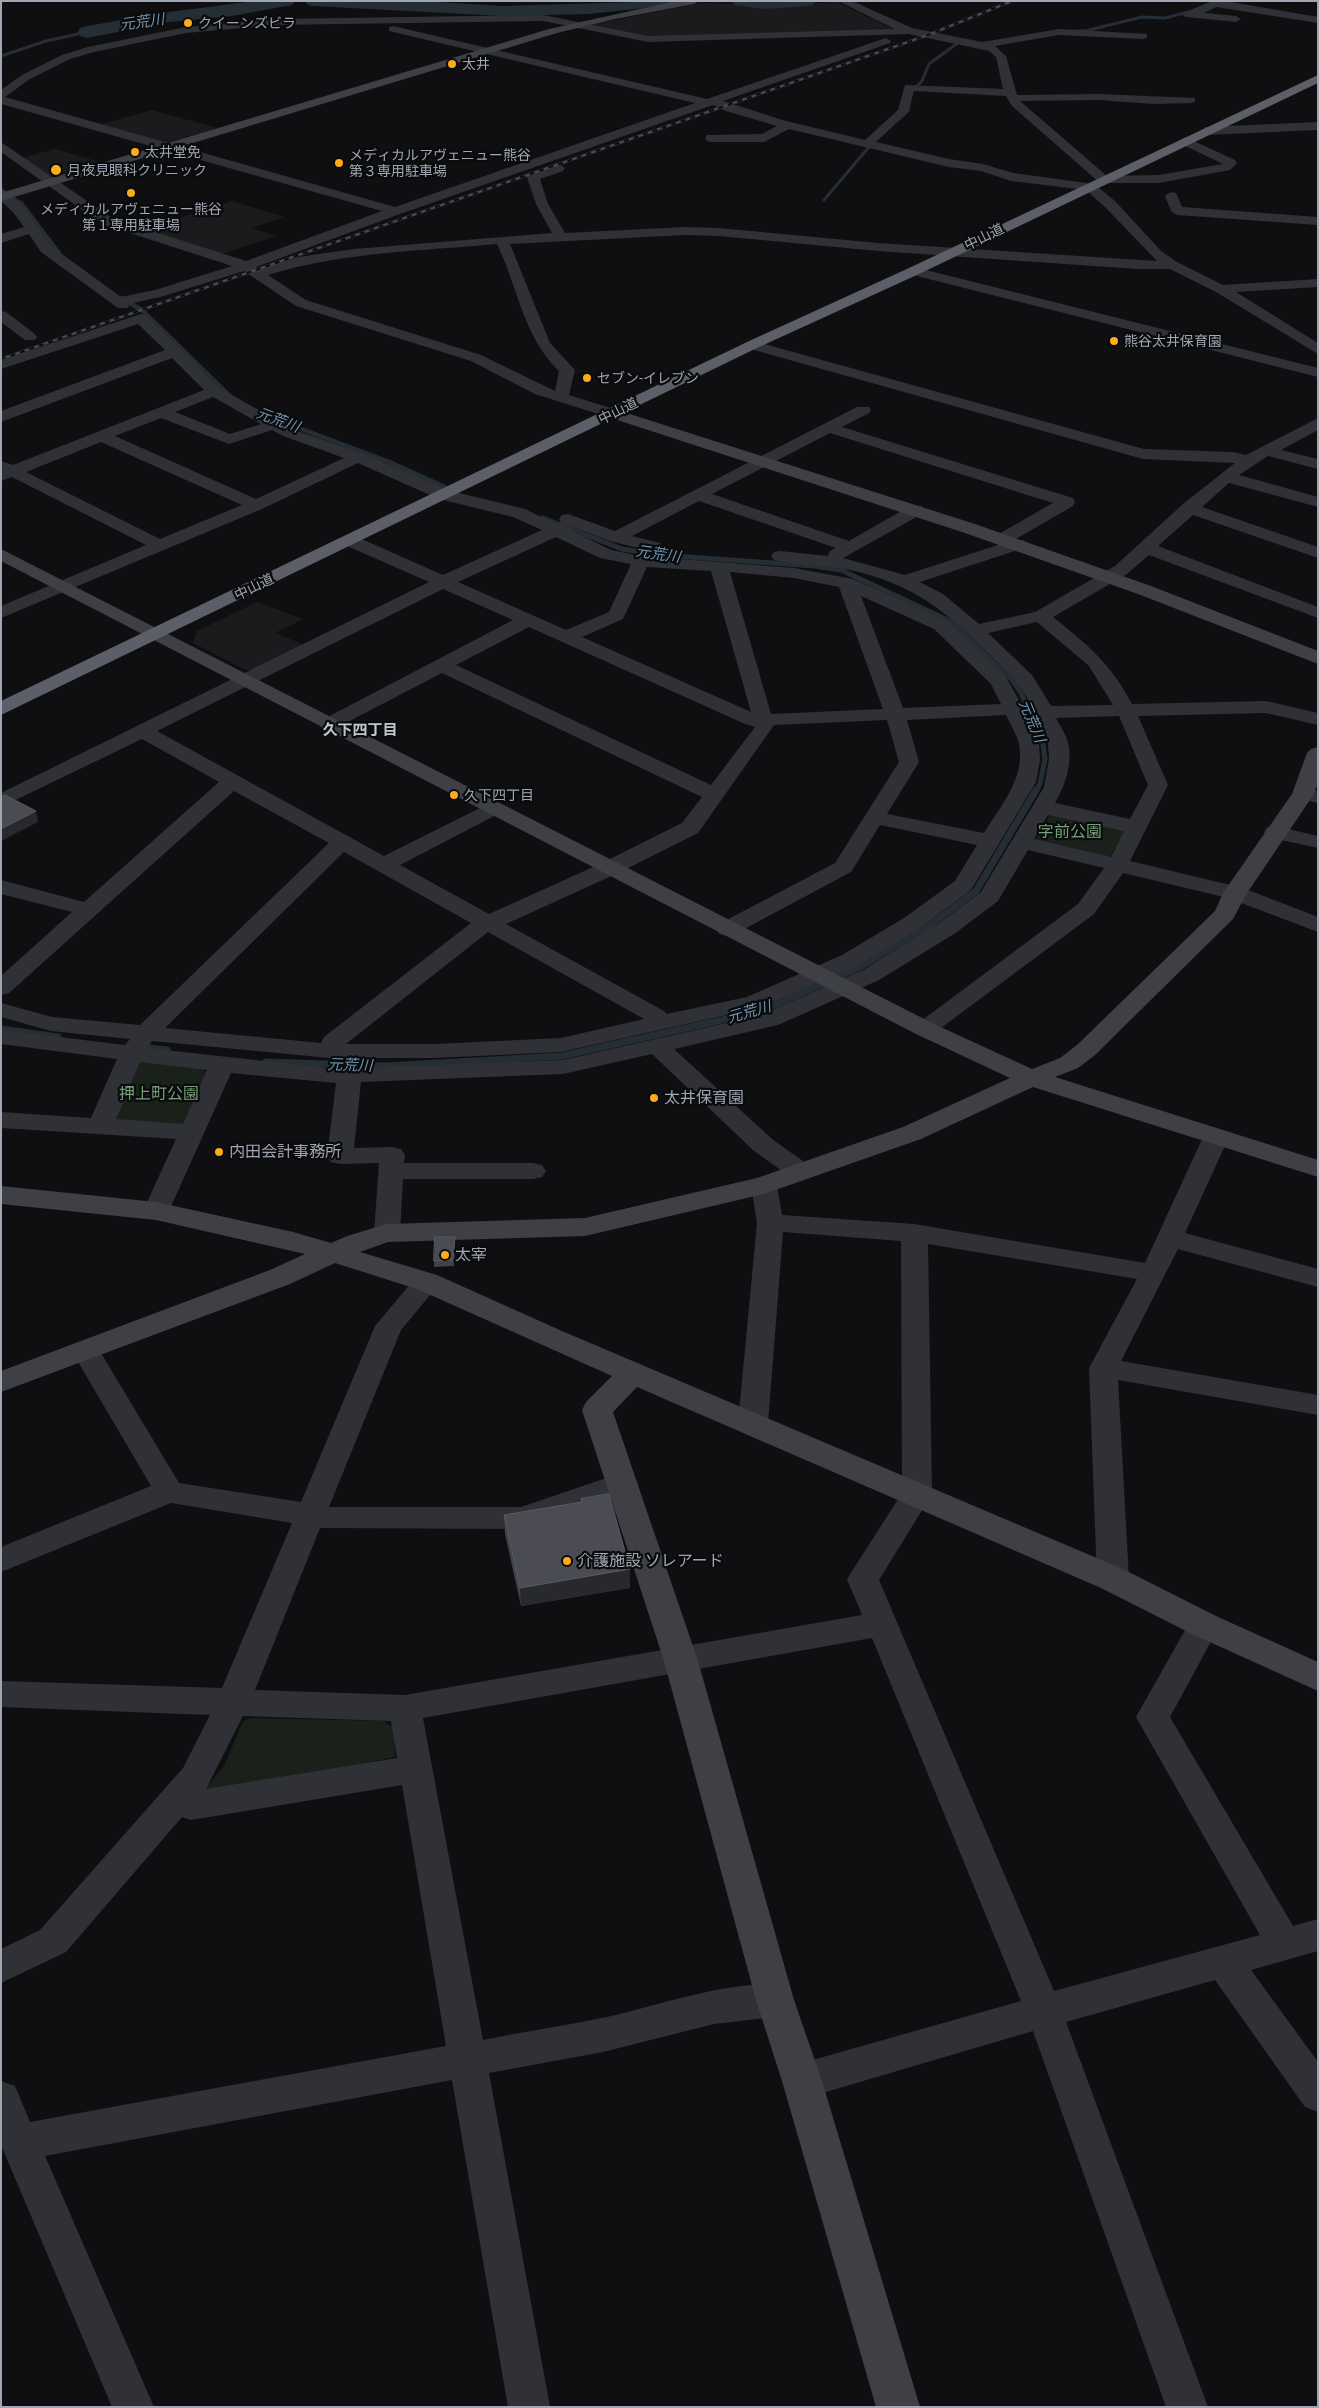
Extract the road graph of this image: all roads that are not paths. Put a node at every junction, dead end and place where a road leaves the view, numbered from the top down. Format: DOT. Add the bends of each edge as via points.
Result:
graph roads {
  1 [pos="694,1"];
  2 [pos="843,1"];
  3 [pos="1217,3"];
  4 [pos="351,20"];
  5 [pos="1244,20"];
  6 [pos="1318,20"];
  7 [pos="161,24"];
  8 [pos="578,24"];
  9 [pos="186,30"];
  10 [pos="911,32"];
  11 [pos="1143,36"];
  12 [pos="982,45"];
  13 [pos="486,51"];
  14 [pos="1318,78"];
  15 [pos="1,95"];
  16 [pos="1011,95"];
  17 [pos="1,100"];
  18 [pos="1191,100"];
  19 [pos="711,102"];
  20 [pos="730,109"];
  21 [pos="711,116"];
  22 [pos="787,125"];
  23 [pos="1318,126"];
  24 [pos="1206,131"];
  25 [pos="711,138"];
  26 [pos="1185,141"];
  27 [pos="868,143"];
  28 [pos="1,146"];
  29 [pos="166,146"];
  30 [pos="570,164"];
  31 [pos="50,181"];
  32 [pos="1097,183"];
  33 [pos="3,196"];
  34 [pos="1172,196"];
  35 [pos="395,211"];
  36 [pos="1318,221"];
  37 [pos="32,228"];
  38 [pos="562,237"];
  39 [pos="1,239"];
  40 [pos="501,240"];
  41 [pos="953,252"];
  42 [pos="1172,264"];
  43 [pos="252,270"];
  44 [pos="914,271"];
  45 [pos="1318,283"];
  46 [pos="1221,289"];
  47 [pos="126,300"];
  48 [pos="104,311"];
  49 [pos="1,315"];
  50 [pos="29,338"];
  51 [pos="752,345"];
  52 [pos="1318,350"];
  53 [pos="174,352"];
  54 [pos="1,365"];
  55 [pos="1318,373"];
  56 [pos="214,391"];
  57 [pos="561,398"];
  58 [pos="863,410"];
  59 [pos="161,412"];
  60 [pos="614,414"];
  61 [pos="1,417"];
  62 [pos="1318,423"];
  63 [pos="272,425"];
  64 [pos="829,428"];
  65 [pos="101,436"];
  66 [pos="1266,451"];
  67 [pos="358,457"];
  68 [pos="764,461"];
  69 [pos="1248,461"];
  70 [pos="1318,464"];
  71 [pos="5,471"];
  72 [pos="1226,477"];
  73 [pos="466,484"];
  74 [pos="445,495"];
  75 [pos="697,495"];
  76 [pos="1318,502"];
  77 [pos="256,505"];
  78 [pos="1189,508"];
  79 [pos="916,510"];
  80 [pos="575,522"];
  81 [pos="553,531"];
  82 [pos="616,537"];
  83 [pos="351,540"];
  84 [pos="1010,541"];
  85 [pos="160,546"];
  86 [pos="851,547"];
  87 [pos="1145,547"];
  88 [pos="1317,552"];
  89 [pos="1,554"];
  90 [pos="829,559"];
  91 [pos="641,561"];
  92 [pos="720,566"];
  93 [pos="1109,577"];
  94 [pos="443,582"];
  95 [pos="904,582"];
  96 [pos="847,584"];
  97 [pos="62,586"];
  98 [pos="1,613"];
  99 [pos="1318,613"];
  100 [pos="1041,616"];
  101 [pos="528,620"];
  102 [pos="975,630"];
  103 [pos="156,634"];
  104 [pos="566,637"];
  105 [pos="1318,658"];
  106 [pos="442,665"];
  107 [pos="244,680"];
  108 [pos="1,708"];
  109 [pos="1014,709"];
  110 [pos="1126,710"];
  111 [pos="1043,712"];
  112 [pos="895,714"];
  113 [pos="1318,719"];
  114 [pos="764,720"];
  115 [pos="329,724"];
  116 [pos="142,731"];
  117 [pos="1318,753"];
  118 [pos="232,782"];
  119 [pos="714,795"];
  120 [pos="1310,795"];
  121 [pos="1,801"];
  122 [pos="493,808"];
  123 [pos="1042,808"];
  124 [pos="874,818"];
  125 [pos="1136,827"];
  126 [pos="1275,832"];
  127 [pos="990,841"];
  128 [pos="1022,842"];
  129 [pos="1318,842"];
  130 [pos="343,844"];
  131 [pos="384,865"];
  132 [pos="1117,866"];
  133 [pos="610,868"];
  134 [pos="1,887"];
  135 [pos="1235,893"];
  136 [pos="89,910"];
  137 [pos="488,924"];
  138 [pos="1318,925"];
  139 [pos="727,929"];
  140 [pos="829,981"];
  141 [pos="1,988"];
  142 [pos="1,1010"];
  143 [pos="925,1029"];
  144 [pos="658,1034"];
  145 [pos="1,1037"];
  146 [pos="138,1044"];
  147 [pos="330,1051"];
  148 [pos="222,1065"];
  149 [pos="349,1076"];
  150 [pos="1031,1078"];
  151 [pos="1,1120"];
  152 [pos="100,1127"];
  153 [pos="193,1132"];
  154 [pos="1216,1137"];
  155 [pos="1317,1168"];
  156 [pos="533,1170"];
  157 [pos="391,1171"];
  158 [pos="801,1172"];
  159 [pos="764,1185"];
  160 [pos="1,1195"];
  161 [pos="156,1211"];
  162 [pos="770,1224"];
  163 [pos="387,1233"];
  164 [pos="914,1233"];
  165 [pos="1170,1238"];
  166 [pos="336,1253"];
  167 [pos="1154,1273"];
  168 [pos="1318,1278"];
  169 [pos="428,1282"];
  170 [pos="85,1350"];
  171 [pos="1104,1368"];
  172 [pos="633,1373"];
  173 [pos="1,1382"];
  174 [pos="1318,1405"];
  175 [pos="753,1423"];
  176 [pos="621,1484"];
  177 [pos="163,1491"];
  178 [pos="917,1494"];
  179 [pos="311,1514"];
  180 [pos="1,1560"];
  181 [pos="1113,1579"];
  182 [pos="881,1624"];
  183 [pos="1204,1625"];
  184 [pos="681,1661"];
  185 [pos="1318,1677"];
  186 [pos="1,1694"];
  187 [pos="233,1702"];
  188 [pos="406,1708"];
  189 [pos="416,1770"];
  190 [pos="175,1800"];
  191 [pos="1301,1939"];
  192 [pos="1223,1961"];
  193 [pos="1,1967"];
  194 [pos="775,2000"];
  195 [pos="1044,2011"];
  196 [pos="466,2060"];
  197 [pos="802,2081"];
  198 [pos="1318,2094"];
  199 [pos="1,2099"];
  200 [pos="20,2142"];
  201 [pos="133,2407"];
  202 [pos="529,2407"];
  203 [pos="898,2407"];
  204 [pos="1187,2407"];
  1 -- 8 [label="street"];
  2 -- 10 [label="street"];
  3 -- 5 [label="street" via="1186,14"];
  3 -- 6 [label="street"];
  4 -- 8 [label="street" via="543,18"];
  4 -- 9 [label="street" via="275,22"];
  4 -- 13 [label="street"];
  7 -- 9 [label="street"];
  8 -- 10 [label="street" via="648,39"];
  8 -- 13 [label="street"];
  9 -- 15 [label="street" via="66,57 26,77"];
  10 -- 12 [label="street"];
  10 -- 19 [label="street"];
  11 -- 12 [label="street" via="1059,32"];
  12 -- 16 [label="street" via="1001,56"];
  13 -- 19 [label="street"];
  13 -- 29 [label="street"];
  14 -- 24 [label="highway, 中山道"];
  16 -- 18 [label="street"];
  16 -- 27 [label="street" via="910,87 903,111"];
  16 -- 32 [label="street" via="1016,104"];
  17 -- 29 [label="street"];
  19 -- 20 [label="street"];
  19 -- 35 [label="street"];
  20 -- 21 [label="street"];
  20 -- 22 [label="street"];
  22 -- 25 [label="street" via="764,138"];
  22 -- 27 [label="street"];
  23 -- 24 [label="street"];
  24 -- 26 [label="highway, 中山道"];
  26 -- 32 [label="highway, 中山道"];
  26 -- 32 [label="street" via="1231,163 1226,167 1158,180"];
  27 -- 32 [label="street" via="984,168 1010,177"];
  28 -- 31 [label="street"];
  29 -- 31 [label="street"];
  29 -- 35 [label="street"];
  30 -- 38 [label="street" via="532,177 542,204"];
  31 -- 33 [label="street"];
  31 -- 43 [label="street" via="107,221"];
  32 -- 41 [label="highway, 中山道"];
  32 -- 42 [label="street" via="1110,204 1156,254"];
  33 -- 37 [label="street"];
  34 -- 36 [label="street" via="1177,211"];
  35 -- 43 [label="street"];
  37 -- 39 [label="street"];
  37 -- 47 [label="street" via="46,249"];
  38 -- 40 [label="street"];
  38 -- 41 [label="street" via="720,232"];
  40 -- 43 [label="street" via="354,252"];
  40 -- 57 [label="street" via="512,258 539,336 567,370"];
  41 -- 42 [label="street" via="1137,265"];
  41 -- 44 [label="highway, 中山道"];
  42 -- 46 [label="street"];
  43 -- 47 [label="street"];
  43 -- 57 [label="street" via="301,303 476,358 540,391"];
  44 -- 51 [label="highway, 中山道"];
  44 -- 55 [label="street"];
  45 -- 46 [label="street"];
  46 -- 52 [label="street"];
  47 -- 48 [label="street" via="122,305"];
  49 -- 50 [label="street"];
  51 -- 60 [label="highway, 中山道"];
  51 -- 69 [label="street" via="1143,454 1233,457"];
  53 -- 54 [label="street" via="141,318"];
  53 -- 56 [label="street"];
  53 -- 61 [label="street"];
  56 -- 59 [label="street"];
  56 -- 63 [label="street"];
  57 -- 60 [label="street"];
  58 -- 64 [label="street"];
  59 -- 63 [label="street" via="229,439"];
  59 -- 65 [label="street"];
  60 -- 68 [label="street"];
  60 -- 73 [label="highway, 中山道"];
  62 -- 66 [label="street"];
  63 -- 67 [label="street"];
  64 -- 68 [label="street"];
  64 -- 84 [label="street" via="1066,502"];
  65 -- 71 [label="street"];
  65 -- 77 [label="street"];
  66 -- 69 [label="street"];
  66 -- 70 [label="street"];
  67 -- 74 [label="street"];
  67 -- 77 [label="street"];
  68 -- 75 [label="street"];
  68 -- 79 [label="street"];
  69 -- 72 [label="street"];
  71 -- 85 [label="street"];
  72 -- 76 [label="street"];
  72 -- 78 [label="street"];
  73 -- 74 [label="highway, 中山道"];
  73 -- 80 [label="street" via="517,499"];
  74 -- 81 [label="street" via="519,513"];
  74 -- 83 [label="highway, 中山道"];
  75 -- 82 [label="street"];
  75 -- 86 [label="street"];
  77 -- 85 [label="street"];
  78 -- 87 [label="street"];
  78 -- 88 [label="street"];
  79 -- 84 [label="street"];
  79 -- 86 [label="street"];
  80 -- 81 [label="street"];
  80 -- 82 [label="street"];
  81 -- 91 [label="street" via="606,554"];
  81 -- 94 [label="street"];
  82 -- 90 [label="street" via="662,550"];
  83 -- 94 [label="street"];
  83 -- 103 [label="highway, 中山道"];
  84 -- 93 [label="street"];
  84 -- 95 [label="street"];
  85 -- 97 [label="street"];
  86 -- 90 [label="street"];
  87 -- 93 [label="street"];
  87 -- 99 [label="street"];
  89 -- 97 [label="street"];
  90 -- 95 [label="street"];
  91 -- 92 [label="street"];
  91 -- 104 [label="street" via="617,615"];
  92 -- 96 [label="street" via="794,572"];
  92 -- 114 [label="street"];
  93 -- 100 [label="street"];
  93 -- 105 [label="street"];
  94 -- 101 [label="street"];
  94 -- 107 [label="street"];
  95 -- 102 [label="street" via="924,590"];
  96 -- 109 [label="street" via="941,625 998,681"];
  96 -- 112 [label="street"];
  97 -- 98 [label="street"];
  97 -- 103 [label="street"];
  100 -- 102 [label="street"];
  100 -- 110 [label="street" via="1102,670"];
  101 -- 104 [label="street"];
  101 -- 106 [label="street"];
  102 -- 111 [label="street" via="1025,679"];
  103 -- 107 [label="street"];
  103 -- 108 [label="highway, 中山道"];
  104 -- 114 [label="street" via="750,719"];
  106 -- 115 [label="street"];
  106 -- 119 [label="street"];
  107 -- 115 [label="street"];
  107 -- 116 [label="street"];
  109 -- 111 [label="street"];
  109 -- 112 [label="street"];
  109 -- 127 [label="street" via="1029,744 1026,782"];
  110 -- 111 [label="street"];
  110 -- 113 [label="street" via="1266,707"];
  110 -- 125 [label="street" via="1158,785"];
  111 -- 123 [label="street" via="1058,743 1059,759 1054,787"];
  112 -- 114 [label="street"];
  112 -- 124 [label="street" via="909,762"];
  114 -- 119 [label="street" via="765,727"];
  115 -- 122 [label="street"];
  116 -- 118 [label="street"];
  116 -- 121 [label="street"];
  117 -- 120 [label="street"];
  118 -- 130 [label="street"];
  118 -- 136 [label="street"];
  119 -- 133 [label="street" via="690,828"];
  120 -- 126 [label="street"];
  122 -- 131 [label="street"];
  122 -- 133 [label="street"];
  123 -- 125 [label="street"];
  123 -- 128 [label="street"];
  124 -- 127 [label="street"];
  124 -- 139 [label="street" via="843,867"];
  125 -- 132 [label="street"];
  126 -- 129 [label="street"];
  126 -- 135 [label="street"];
  127 -- 140 [label="street" via="963,885 912,923 850,960"];
  128 -- 132 [label="street"];
  128 -- 140 [label="street" via="990,896 946,929 871,974"];
  130 -- 131 [label="street"];
  130 -- 146 [label="street" via="334,849"];
  131 -- 137 [label="street"];
  132 -- 135 [label="street"];
  132 -- 143 [label="street" via="1086,909"];
  133 -- 137 [label="street"];
  133 -- 139 [label="street"];
  134 -- 136 [label="street"];
  135 -- 138 [label="street"];
  135 -- 150 [label="street" via="1225,914 1086,1050 1069,1063"];
  136 -- 141 [label="street"];
  137 -- 144 [label="street" via="656,1016"];
  137 -- 147 [label="street" via="478,928 333,1042"];
  139 -- 140 [label="street"];
  140 -- 143 [label="street"];
  140 -- 144 [label="street" via="770,1020"];
  142 -- 146 [label="street"];
  143 -- 150 [label="street"];
  144 -- 147 [label="street" via="561,1045 435,1051"];
  144 -- 149 [label="street" via="563,1067"];
  144 -- 158 [label="street" via="763,1145"];
  145 -- 146 [label="street"];
  146 -- 147 [label="street"];
  146 -- 148 [label="street"];
  146 -- 152 [label="street"];
  148 -- 149 [label="street"];
  148 -- 153 [label="street"];
  149 -- 157 [label="street" via="340,1156 392,1155"];
  150 -- 154 [label="street"];
  150 -- 158 [label="street" via="912,1133"];
  151 -- 152 [label="street"];
  152 -- 153 [label="street"];
  153 -- 161 [label="street"];
  154 -- 155 [label="street"];
  154 -- 165 [label="street"];
  156 -- 157 [label="street"];
  157 -- 163 [label="street"];
  158 -- 159 [label="street"];
  159 -- 162 [label="street"];
  159 -- 163 [label="street" via="585,1227"];
  160 -- 161 [label="street"];
  161 -- 166 [label="street"];
  162 -- 164 [label="street"];
  162 -- 175 [label="street"];
  163 -- 166 [label="street"];
  164 -- 167 [label="street"];
  164 -- 178 [label="street"];
  165 -- 167 [label="street"];
  165 -- 168 [label="street"];
  166 -- 169 [label="street"];
  166 -- 170 [label="street"];
  167 -- 171 [label="street"];
  169 -- 172 [label="street"];
  169 -- 179 [label="street" via="390,1326"];
  170 -- 173 [label="street"];
  170 -- 177 [label="street" via="166,1486"];
  171 -- 174 [label="street"];
  171 -- 181 [label="street"];
  172 -- 175 [label="street"];
  172 -- 176 [label="street" via="598,1410"];
  175 -- 178 [label="street"];
  176 -- 179 [label="street" via="522,1518 328,1518"];
  176 -- 184 [label="street"];
  177 -- 179 [label="street"];
  177 -- 180 [label="street" via="160,1496"];
  178 -- 181 [label="street"];
  178 -- 182 [label="street" via="863,1579"];
  179 -- 187 [label="street"];
  181 -- 183 [label="street"];
  182 -- 184 [label="street"];
  182 -- 195 [label="street"];
  183 -- 185 [label="street"];
  183 -- 191 [label="street" via="1152,1716"];
  184 -- 188 [label="street"];
  184 -- 194 [label="street"];
  186 -- 187 [label="street"];
  187 -- 188 [label="street"];
  187 -- 190 [label="street" via="195,1778"];
  188 -- 189 [label="street"];
  189 -- 190 [label="street" via="191,1806"];
  189 -- 196 [label="street"];
  190 -- 193 [label="street" via="53,1941"];
  191 -- 192 [label="street"];
  192 -- 195 [label="street"];
  192 -- 198 [label="street"];
  194 -- 196 [label="street" via="714,2007 602,2035"];
  194 -- 197 [label="street"];
  195 -- 197 [label="street"];
  195 -- 204 [label="street"];
  196 -- 200 [label="street"];
  196 -- 202 [label="street"];
  197 -- 203 [label="street"];
  199 -- 200 [label="street"];
  200 -- 201 [label="street"];
}
